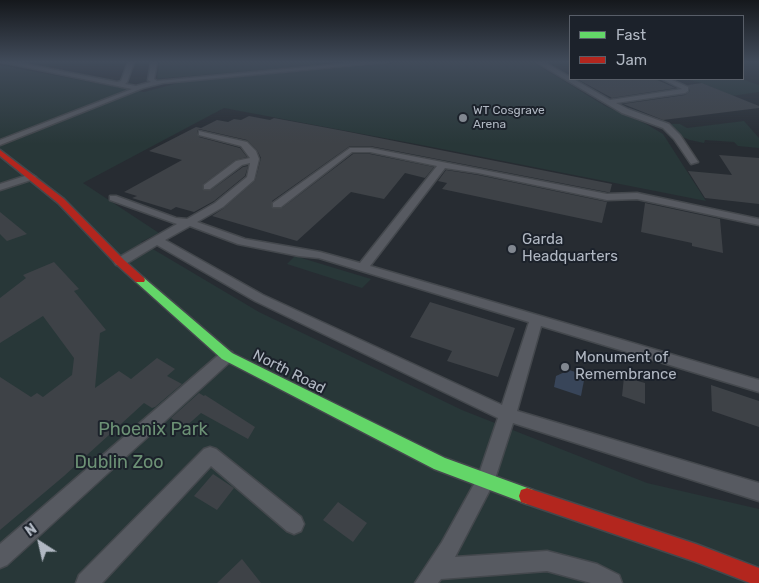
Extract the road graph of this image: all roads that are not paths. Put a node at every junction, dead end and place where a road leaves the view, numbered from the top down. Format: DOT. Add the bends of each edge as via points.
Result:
graph roads {
  1 [pos="137,89"];
  2 [pos="587,89"];
  3 [pos="686,89"];
  4 [pos="609,102"];
  5 [pos="202,133"];
  6 [pos="0,143"];
  7 [pos="0,152"];
  8 [pos="255,159"];
  9 [pos="694,162"];
  10 [pos="443,165"];
  11 [pos="31,177"];
  12 [pos="0,187"];
  13 [pos="206,187"];
  14 [pos="113,198"];
  15 [pos="277,205"];
  16 [pos="189,222"];
  17 [pos="759,222"];
  18 [pos="156,240"];
  19 [pos="120,262"];
  20 [pos="363,268"];
  21 [pos="536,320"];
  22 [pos="227,356"];
  23 [pos="759,386"];
  24 [pos="508,415"];
  25 [pos="485,482"];
  26 [pos="759,492"];
  27 [pos="294,524"];
  28 [pos="0,558"];
  29 [pos="431,576"];
  30 [pos="759,577"];
  31 [pos="86,583"];
  32 [pos="611,583"];
  1 -- 6 [label="lane"];
  2 -- 4 [label="lane"];
  3 -- 4 [label="lane"];
  4 -- 9 [label="lane" via="666,126"];
  5 -- 8 [label="lane" via="244,144 253,152"];
  7 -- 11 [label="street, North Road"];
  8 -- 13 [label="lane" via="239,163"];
  8 -- 16 [label="lane" via="251,178 243,186"];
  10 -- 15 [label="lane" via="370,150 350,150"];
  10 -- 17 [label="lane" via="607,197 637,196"];
  10 -- 20 [label="lane"];
  11 -- 12 [label="lane"];
  11 -- 19 [label="street, North Road" via="61,201"];
  14 -- 16 [label="lane" via="175,221"];
  16 -- 18 [label="lane"];
  16 -- 20 [label="lane" via="242,242 320,256"];
  18 -- 19 [label="lane"];
  18 -- 24 [label="lane" via="259,298"];
  19 -- 22 [label="street, North Road"];
  20 -- 21 [label="lane"];
  21 -- 23 [label="lane"];
  21 -- 24 [label="lane"];
  22 -- 25 [label="street, North Road" via="440,464"];
  22 -- 28 [label="lane"];
  24 -- 25 [label="lane"];
  24 -- 26 [label="lane"];
  25 -- 29 [label="lane"];
  25 -- 30 [label="street, North Road"];
  27 -- 31 [label="lane" via="210,455"];
  29 -- 32 [label="lane" via="547,561 590,571"];
}
